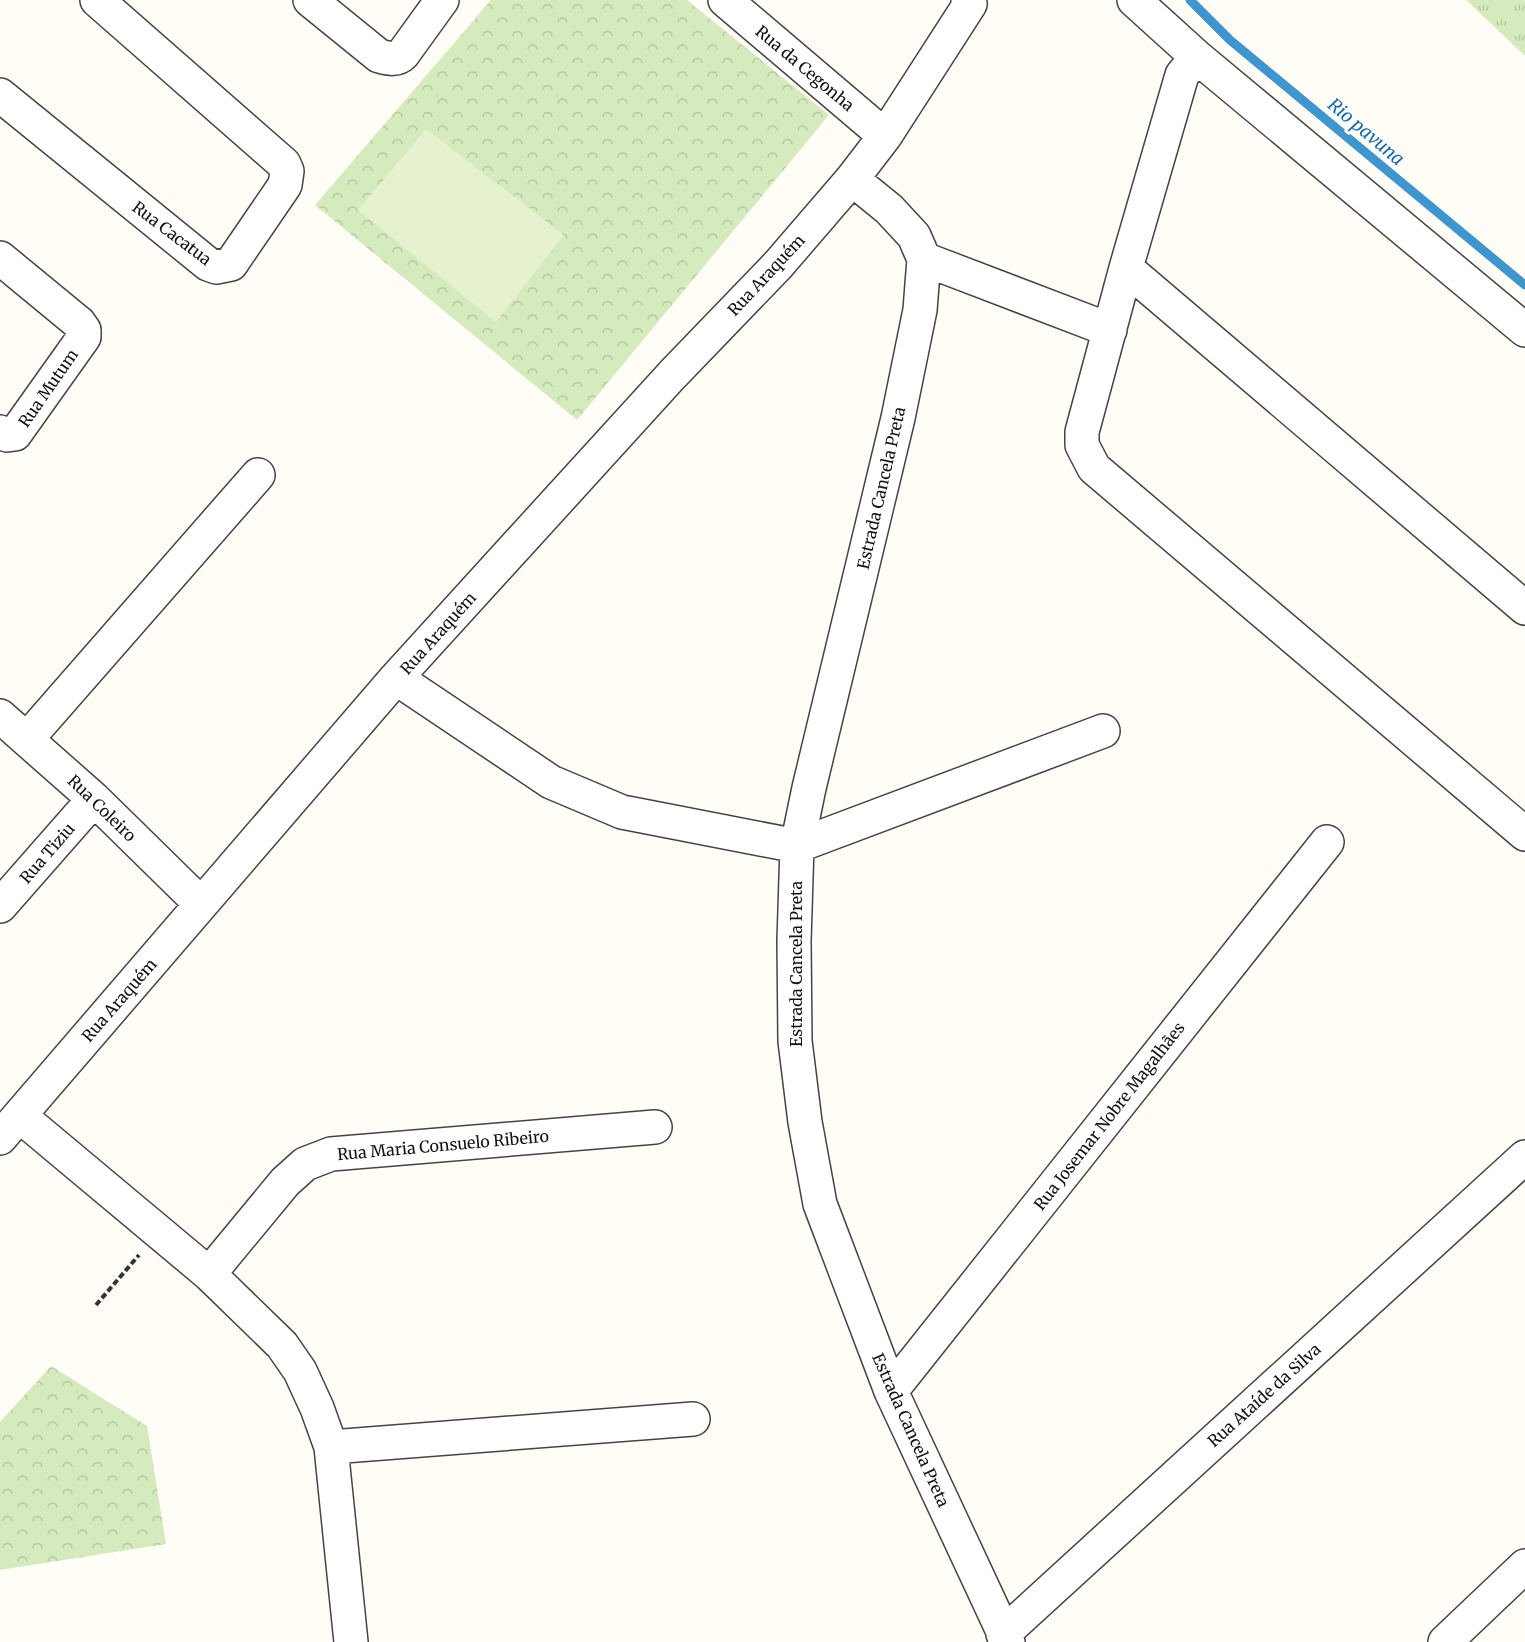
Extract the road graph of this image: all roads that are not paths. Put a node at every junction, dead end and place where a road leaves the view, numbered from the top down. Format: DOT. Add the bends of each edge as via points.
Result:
graph roads {
  1 [pos="97,0"];
  2 [pos="310,0"];
  3 [pos="442,0"];
  4 [pos="725,0"];
  5 [pos="969,0"];
  6 [pos="1134,0"];
  7 [pos="1197,57"];
  8 [pos="0,95"];
  9 [pos="885,136"];
  10 [pos="852,178"];
  11 [pos="0,258"];
  12 [pos="924,259"];
  13 [pos="1126,268"];
  14 [pos="1110,330"];
  15 [pos="1525,330"];
  16 [pos="0,432"];
  17 [pos="258,475"];
  18 [pos="1525,608"];
  19 [pos="396,678"];
  20 [pos="0,716"];
  21 [pos="1103,731"];
  22 [pos="27,739"];
  23 [pos="94,799"];
  24 [pos="1525,834"];
  25 [pos="1327,842"];
  26 [pos="797,846"];
  27 [pos="1,903"];
  28 [pos="201,904"];
  29 [pos="10,1127"];
  30 [pos="655,1127"];
  31 [pos="1525,1157"];
  32 [pos="209,1274"];
  33 [pos="891,1391"];
  34 [pos="693,1419"];
  35 [pos="332,1447"];
  36 [pos="1525,1566"];
  37 [pos="1005,1638"];
  38 [pos="351,1642"];
  39 [pos="1445,1642"];
  1 -- 8 [label="street, Rua Cacatua" via="284,164 285,185 231,264 208,264"];
  2 -- 3 [label="street" via="379,56 391,58 403,54"];
  4 -- 9 [label="street, Rua da Cegonha"];
  5 -- 9 [label="street, Rua Araquém"];
  6 -- 7 [label="street"];
  7 -- 13 [label="street" via="1182,75"];
  7 -- 15 [label="street"];
  9 -- 10 [label="street, Rua Araquém"];
  10 -- 12 [label="street" via="914,236"];
  10 -- 19 [label="street, Rua Araquém" via="778,265 672,375"];
  11 -- 16 [label="street, Rua Mutum" via="84,330 84,337 15,434"];
  12 -- 14 [label="street"];
  12 -- 26 [label="street, Estrada Cancela Preta" via="920,310 898,418"];
  13 -- 14 [label="street"];
  13 -- 18 [label="street"];
  14 -- 24 [label="street" via="1082,432 1082,446 1094,468"];
  17 -- 22 [label="street"];
  19 -- 26 [label="street" via="551,782 622,812"];
  19 -- 28 [label="street, Rua Araquém"];
  20 -- 22 [label="street, Rua Coleiro"];
  21 -- 26 [label="street"];
  22 -- 23 [label="street, Rua Coleiro"];
  23 -- 27 [label="street, Rua Tiziu"];
  23 -- 28 [label="street, Rua Coleiro"];
  25 -- 33 [label="street, Rua Josemar Nobre Magalhães"];
  26 -- 33 [label="street, Estrada Cancela Preta" via="795,1041 805,1122 820,1204"];
  28 -- 29 [label="street, Rua Araquém"];
  29 -- 32 [label="street" via="159,1232"];
  30 -- 32 [label="street, Rua Maria Consuelo Ribeiro" via="331,1154 305,1164 285,1182"];
  31 -- 37 [label="street, Rua Ataíde da Silva"];
  32 -- 35 [label="street" via="282,1345 300,1371"];
  33 -- 37 [label="street, Estrada Cancela Preta"];
  34 -- 35 [label="street"];
  35 -- 38 [label="street"];
  36 -- 39 [label="street"];
}
